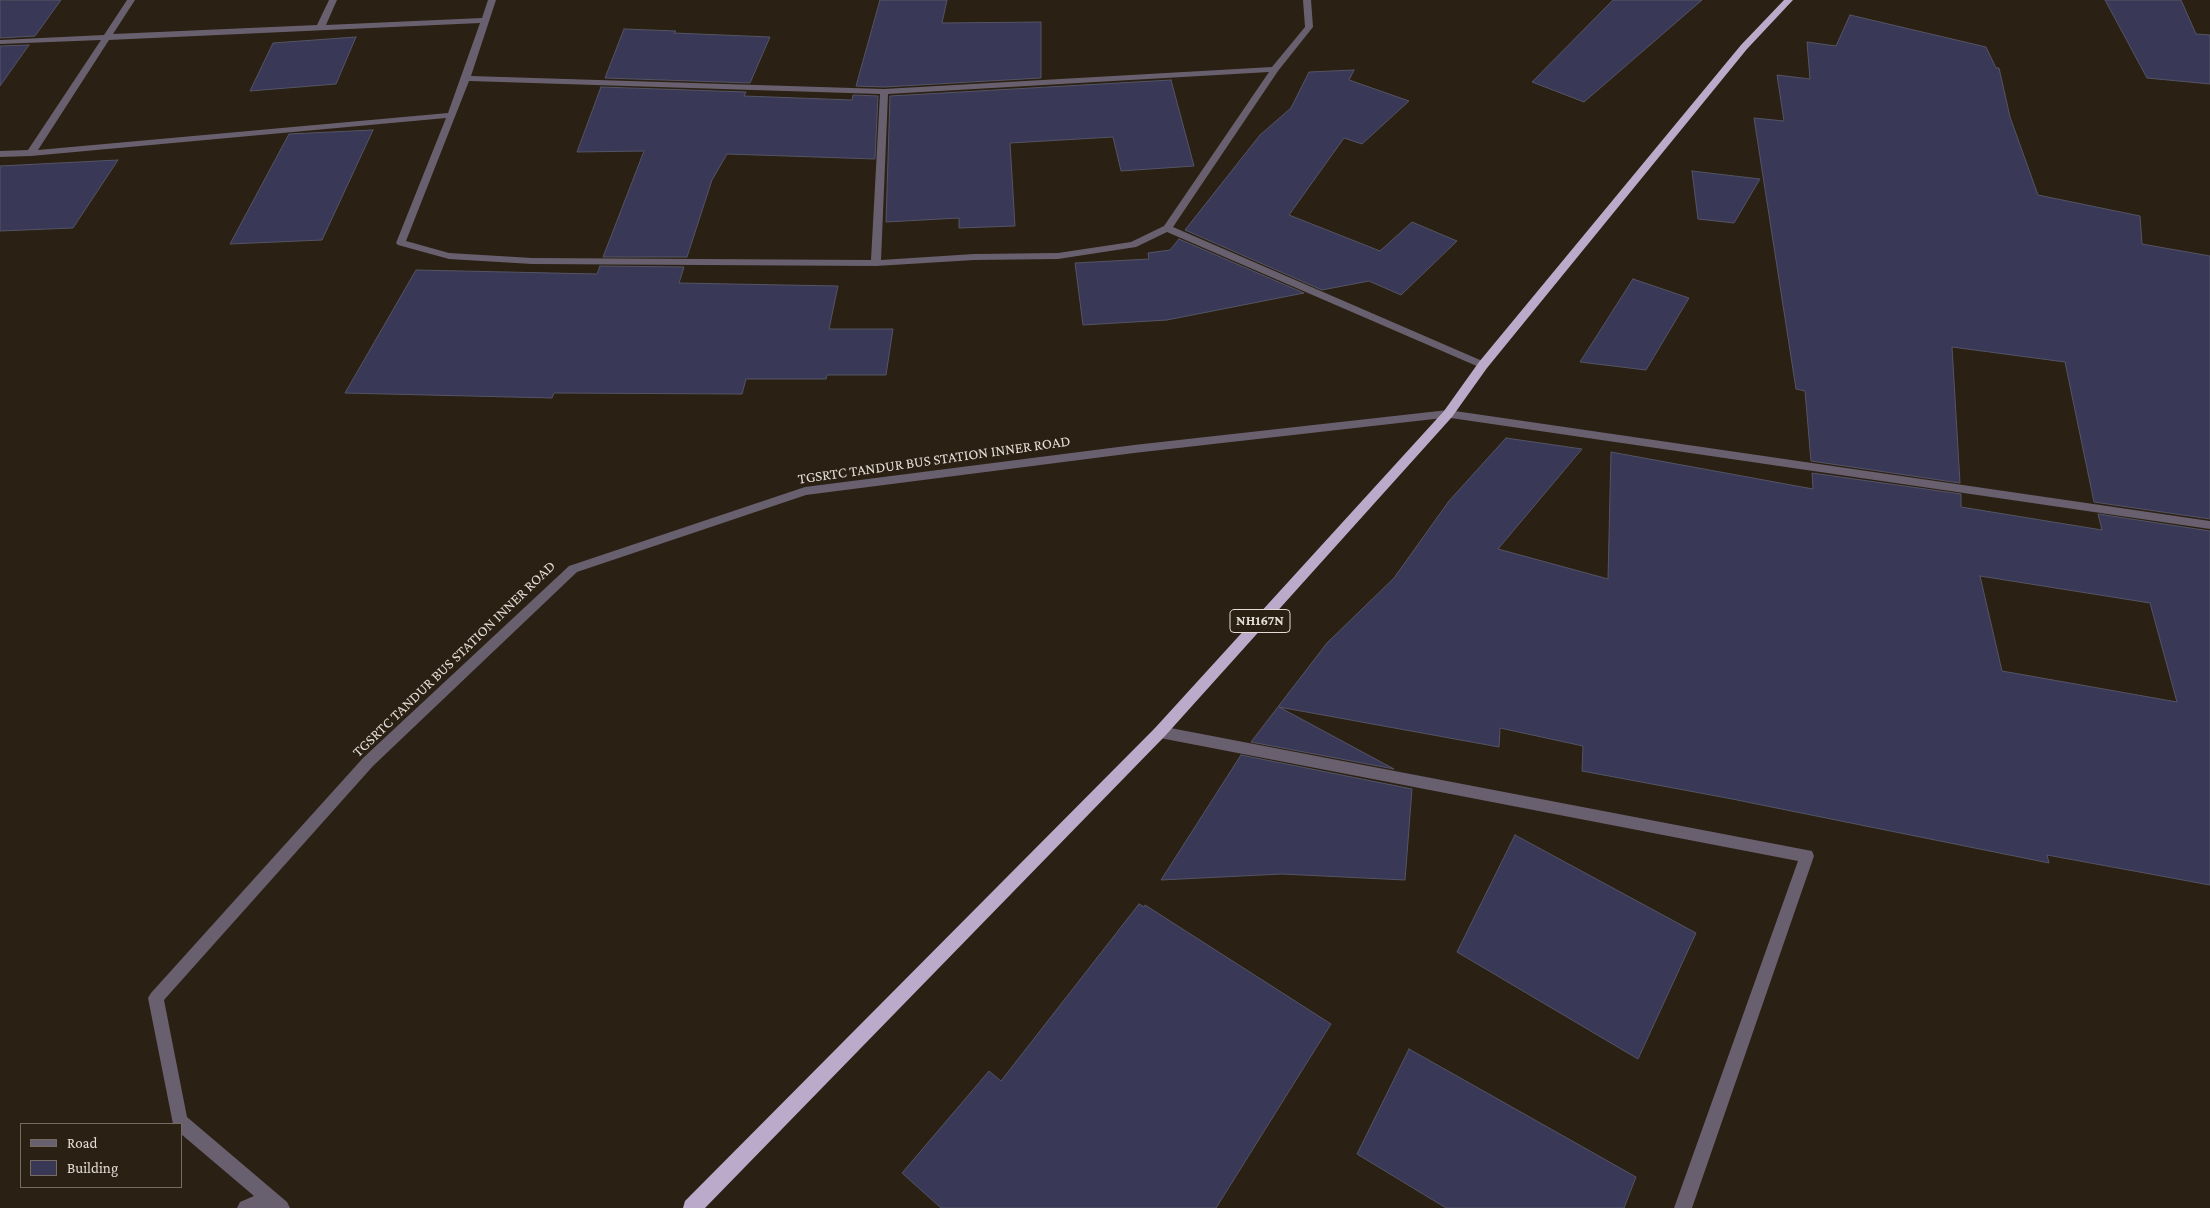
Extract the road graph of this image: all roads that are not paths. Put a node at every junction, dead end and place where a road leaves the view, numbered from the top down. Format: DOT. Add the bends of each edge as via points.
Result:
graph roads {
  1 [pos="131,0"];
  2 [pos="333,0"];
  3 [pos="492,0"];
  4 [pos="1307,0"];
  5 [pos="1789,0"];
  6 [pos="486,20"];
  7 [pos="320,28"];
  8 [pos="107,36"];
  9 [pos="0,42"];
  10 [pos="1275,69"];
  11 [pos="466,78"];
  12 [pos="884,92"];
  13 [pos="452,115"];
  14 [pos="31,153"];
  15 [pos="0,154"];
  16 [pos="1167,228"];
  17 [pos="876,263"];
  18 [pos="1483,365"];
  19 [pos="1448,414"];
  20 [pos="2210,525"];
  21 [pos="1160,732"];
  22 [pos="181,1123"];
  23 [pos="182,1124"];
  24 [pos="276,1204"];
  25 [pos="246,1208"];
  26 [pos="692,1208"];
  27 [pos="1683,1208"];
  1 -- 8 [label="street"];
  2 -- 7 [label="street"];
  3 -- 6 [label="street"];
  4 -- 10 [label="street" via="1309,26"];
  5 -- 18 [label="highway, NH167N" via="1744,47"];
  6 -- 7 [label="street"];
  6 -- 11 [label="street"];
  7 -- 8 [label="street"];
  8 -- 9 [label="street"];
  8 -- 14 [label="street"];
  10 -- 12 [label="street"];
  10 -- 16 [label="street"];
  11 -- 12 [label="street"];
  11 -- 13 [label="street"];
  12 -- 17 [label="street"];
  13 -- 14 [label="street"];
  13 -- 17 [label="street" via="402,243 449,256 532,262"];
  14 -- 15 [label="street"];
  16 -- 17 [label="street" via="1133,245 1058,256"];
  16 -- 18 [label="street"];
  18 -- 19 [label="highway, NH167N"];
  19 -- 20 [label="street"];
  19 -- 21 [label="highway, NH167N"];
  19 -- 22 [label="street, TGSRTC TANDUR BUS STATION INNER ROAD" via="1134,449 805,491 573,568 368,762 156,998"];
  21 -- 26 [label="highway, NH167N"];
  21 -- 27 [label="street" via="1807,856"];
  23 -- 24 [label="street, TGSRTC TANDUR BUS STATION INNER ROAD"];
  24 -- 25 [label="street"];
}
